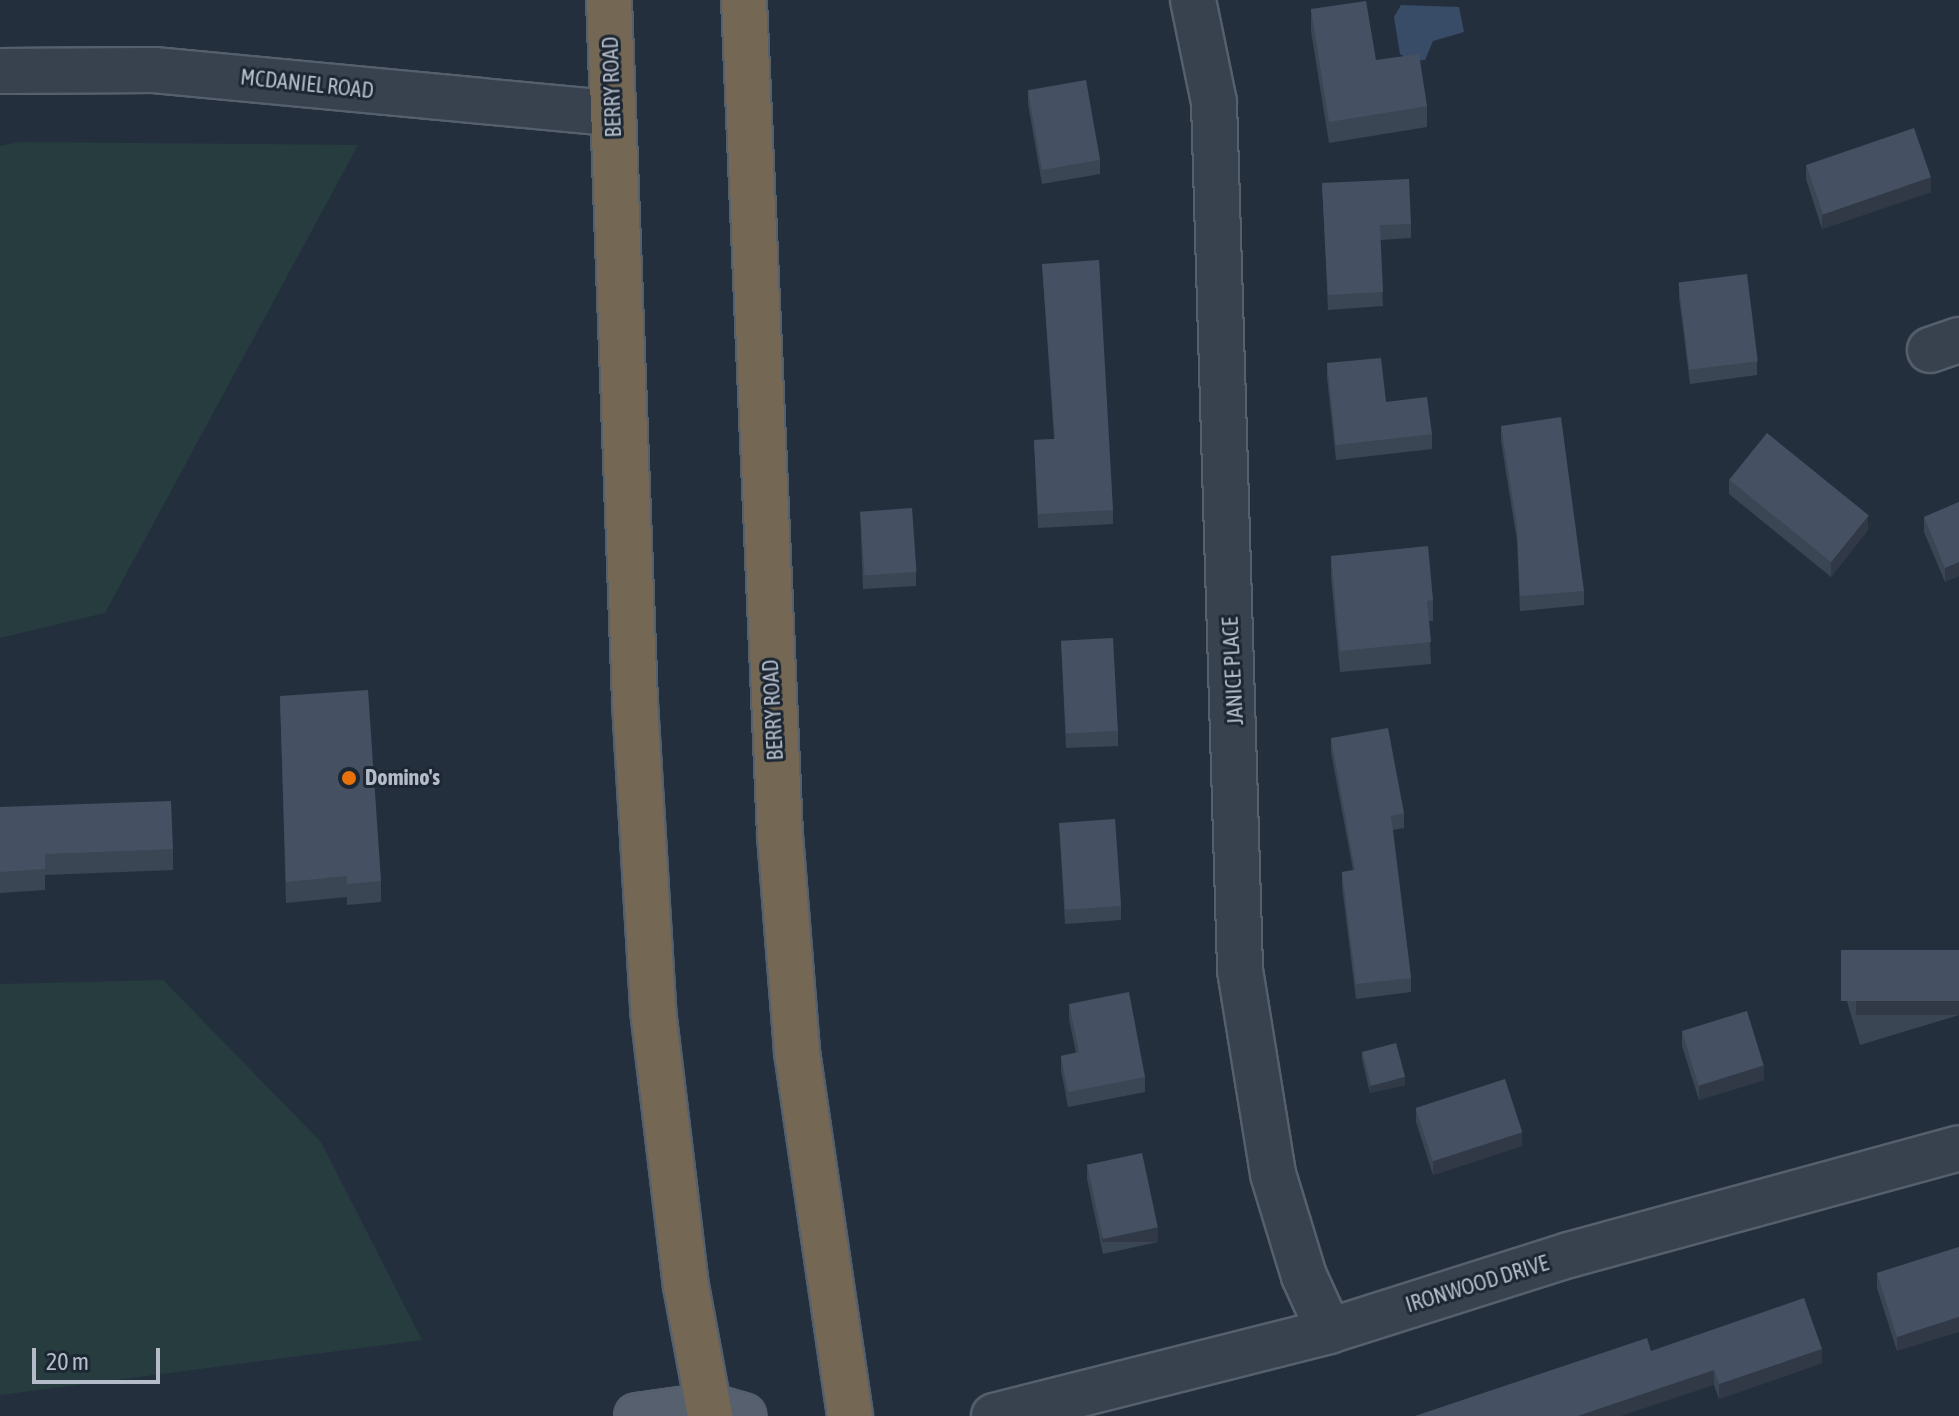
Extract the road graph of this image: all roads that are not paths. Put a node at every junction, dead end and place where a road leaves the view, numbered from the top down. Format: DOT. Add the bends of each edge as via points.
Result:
graph roads {
  1 [pos="609,0"];
  2 [pos="744,0"];
  3 [pos="1193,0"];
  4 [pos="0,71"];
  5 [pos="613,113"];
  6 [pos="1959,1148"];
  7 [pos="1329,1331"];
  8 [pos="721,1413"];
  9 [pos="637,1416"];
  10 [pos="850,1416"];
  11 [pos="994,1416"];
  1 -- 5 [label="highway, BERRY ROAD"];
  2 -- 10 [label="highway, BERRY ROAD" via="780,835 797,1052"];
  3 -- 7 [label="street, JANICE PLACE" via="1214,102 1240,970 1273,1174 1304,1276"];
  4 -- 5 [label="street, MCDANIEL ROAD" via="154,70"];
  5 -- 8 [label="highway, BERRY ROAD" via="635,703 653,1010 686,1286"];
  6 -- 7 [label="street, IRONWOOD DRIVE" via="1583,1251"];
  7 -- 11 [label="street, IRONWOOD DRIVE"];
  8 -- 9 [label="main road"];
}
